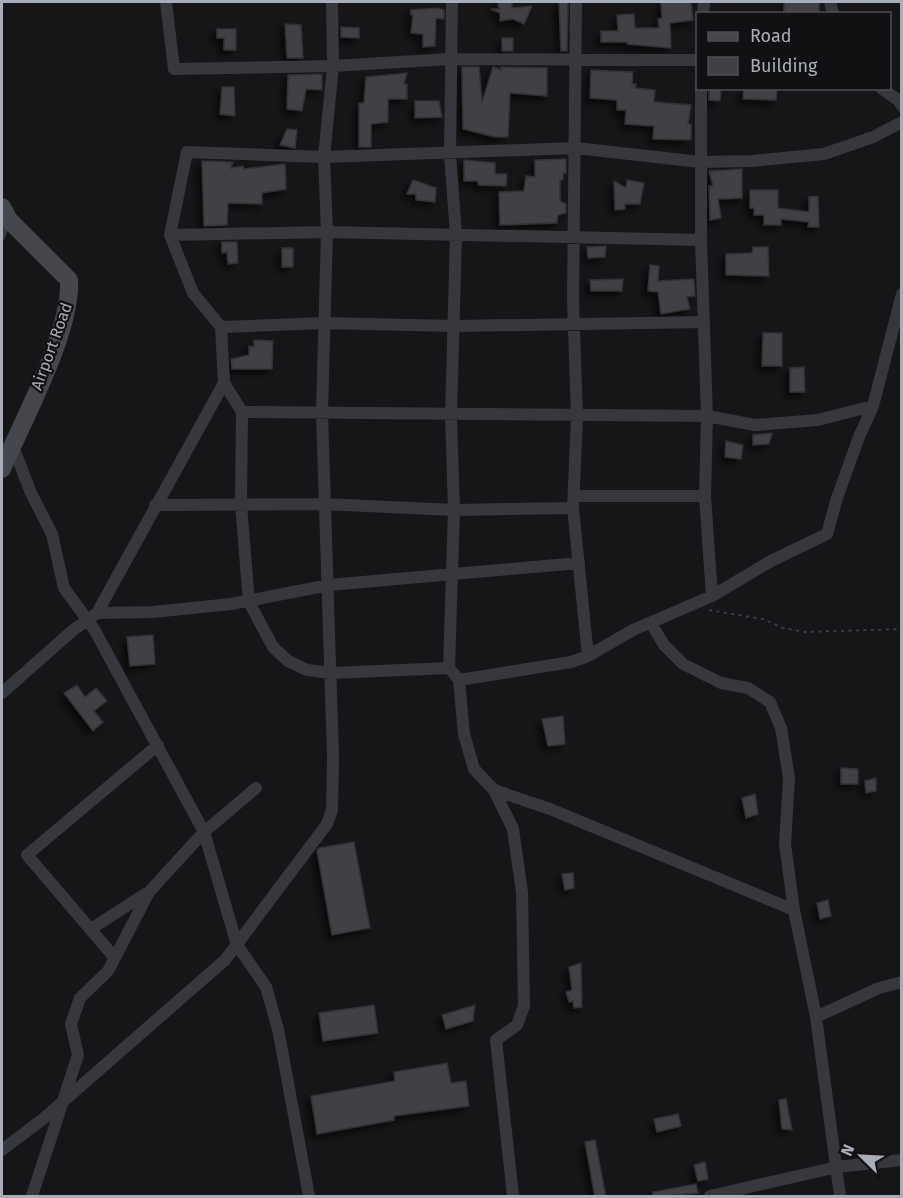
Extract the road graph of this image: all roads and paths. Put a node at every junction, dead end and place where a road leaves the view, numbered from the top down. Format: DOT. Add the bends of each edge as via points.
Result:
graph roads {
  1 [pos="166,2"];
  2 [pos="332,2"];
  3 [pos="452,2"];
  4 [pos="576,2"];
  5 [pos="449,59"];
  6 [pos="696,60"];
  7 [pos="575,61"];
  8 [pos="333,66"];
  9 [pos="701,90"];
  10 [pos="884,90"];
  11 [pos="902,106"];
  12 [pos="902,122"];
  13 [pos="576,148"];
  14 [pos="450,154"];
  15 [pos="324,157"];
  16 [pos="699,162"];
  17 [pos="5,214"];
  18 [pos="327,232"];
  19 [pos="170,235"];
  20 [pos="456,235"];
  21 [pos="2,237"];
  22 [pos="576,238"];
  23 [pos="701,240"];
  24 [pos="902,294"];
  25 [pos="704,322"];
  26 [pos="324,323"];
  27 [pos="574,324"];
  28 [pos="454,326"];
  29 [pos="221,327"];
  30 [pos="224,383"];
  31 [pos="873,406"];
  32 [pos="242,412"];
  33 [pos="322,412"];
  34 [pos="450,416"];
  35 [pos="707,416"];
  36 [pos="577,417"];
  37 [pos="12,444"];
  38 [pos="2,469"];
  39 [pos="705,496"];
  40 [pos="574,502"];
  41 [pos="323,504"];
  42 [pos="154,505"];
  43 [pos="241,505"];
  44 [pos="454,510"];
  45 [pos="579,562"];
  46 [pos="452,572"];
  47 [pos="329,585"];
  48 [pos="712,596"];
  49 [pos="249,602"];
  50 [pos="688,606"];
  51 [pos="92,616"];
  52 [pos="651,623"];
  53 [pos="902,629"];
  54 [pos="588,656"];
  55 [pos="449,668"];
  56 [pos="331,673"];
  57 [pos="459,680"];
  58 [pos="2,693"];
  59 [pos="158,745"];
  60 [pos="256,788"];
  61 [pos="494,790"];
  62 [pos="204,832"];
  63 [pos="149,892"];
  64 [pos="794,910"];
  65 [pos="91,929"];
  66 [pos="237,945"];
  67 [pos="115,958"];
  68 [pos="902,982"];
  69 [pos="816,1017"];
  70 [pos="65,1096"];
  71 [pos="2,1150"];
  72 [pos="902,1160"];
  73 [pos="837,1167"];
  74 [pos="32,1197"];
  75 [pos="309,1197"];
  76 [pos="513,1197"];
  77 [pos="710,1197"];
  78 [pos="840,1197"];
  1 -- 8 [label="street" via="174,69"];
  2 -- 8 [label="street"];
  3 -- 5 [label="street"];
  4 -- 7 [label="street"];
  5 -- 7 [label="street"];
  5 -- 8 [label="street"];
  5 -- 14 [label="street"];
  6 -- 7 [label="street"];
  7 -- 13 [label="street"];
  8 -- 15 [label="street"];
  9 -- 16 [label="street"];
  10 -- 11 [label="street"];
  12 -- 16 [label="street" via="824,154"];
  13 -- 14 [label="street"];
  13 -- 16 [label="street"];
  13 -- 22 [label="street"];
  14 -- 15 [label="street"];
  14 -- 20 [label="street"];
  15 -- 18 [label="street"];
  15 -- 19 [label="street" via="188,152"];
  16 -- 23 [label="street"];
  17 -- 21 [label="lane"];
  17 -- 37 [label="street, Airport Road" via="69,280 70,298 52,352"];
  18 -- 19 [label="street"];
  18 -- 20 [label="street"];
  18 -- 26 [label="street"];
  19 -- 29 [label="street" via="193,293"];
  20 -- 22 [label="street"];
  20 -- 28 [label="street"];
  22 -- 23 [label="street"];
  22 -- 27 [label="street"];
  23 -- 25 [label="street"];
  24 -- 31 [label="street"];
  25 -- 27 [label="street"];
  25 -- 35 [label="street"];
  26 -- 28 [label="street"];
  26 -- 29 [label="street"];
  26 -- 33 [label="street"];
  27 -- 28 [label="street"];
  27 -- 36 [label="street"];
  28 -- 34 [label="street"];
  29 -- 30 [label="street"];
  30 -- 32 [label="street"];
  30 -- 42 [label="street"];
  31 -- 35 [label="street" via="818,420 755,425"];
  31 -- 48 [label="street" via="840,488 827,534"];
  32 -- 33 [label="street"];
  32 -- 43 [label="street"];
  33 -- 34 [label="street"];
  33 -- 41 [label="street"];
  34 -- 36 [label="street"];
  34 -- 44 [label="street"];
  35 -- 36 [label="street"];
  35 -- 39 [label="street"];
  36 -- 40 [label="street"];
  37 -- 38 [label="street, Airport Road"];
  37 -- 51 [label="street" via="52,534 64,588"];
  39 -- 40 [label="street"];
  39 -- 48 [label="street"];
  40 -- 44 [label="street"];
  40 -- 45 [label="street"];
  41 -- 43 [label="street"];
  41 -- 44 [label="street"];
  41 -- 47 [label="street"];
  42 -- 43 [label="street"];
  42 -- 51 [label="street"];
  43 -- 49 [label="street"];
  44 -- 46 [label="street"];
  45 -- 46 [label="street"];
  45 -- 54 [label="street"];
  46 -- 47 [label="street"];
  46 -- 55 [label="street"];
  47 -- 49 [label="street"];
  47 -- 56 [label="street"];
  48 -- 50 [label="street"];
  49 -- 51 [label="street"];
  49 -- 56 [label="street" via="273,647 288,661 307,670"];
  50 -- 52 [label="street"];
  50 -- 53 [label="path" via="763,619 805,632"];
  51 -- 58 [label="street"];
  51 -- 59 [label="street"];
  52 -- 54 [label="street"];
  52 -- 64 [label="street" via="664,645 683,664 721,683 748,688 770,702 782,728 789,778 785,844"];
  54 -- 57 [label="street"];
  55 -- 56 [label="street"];
  55 -- 57 [label="street"];
  56 -- 66 [label="street" via="332,810 327,824"];
  57 -- 61 [label="street" via="464,734 474,769"];
  59 -- 62 [label="street"];
  59 -- 65 [label="street" via="27,855"];
  60 -- 62 [label="street"];
  61 -- 64 [label="street" via="550,809"];
  61 -- 76 [label="street" via="513,829 522,892 524,1006 517,1025 496,1040"];
  62 -- 63 [label="street"];
  62 -- 66 [label="street"];
  63 -- 65 [label="street"];
  63 -- 67 [label="street"];
  64 -- 69 [label="street"];
  65 -- 67 [label="street"];
  66 -- 70 [label="street" via="190,993"];
  66 -- 75 [label="street" via="266,987 278,1029"];
  67 -- 70 [label="street" via="108,971 80,998 72,1024 78,1055"];
  68 -- 69 [label="street" via="879,988"];
  69 -- 73 [label="street"];
  70 -- 71 [label="street" via="43,1119"];
  70 -- 74 [label="street"];
  72 -- 73 [label="street"];
  73 -- 77 [label="street"];
  73 -- 78 [label="street"];
}
